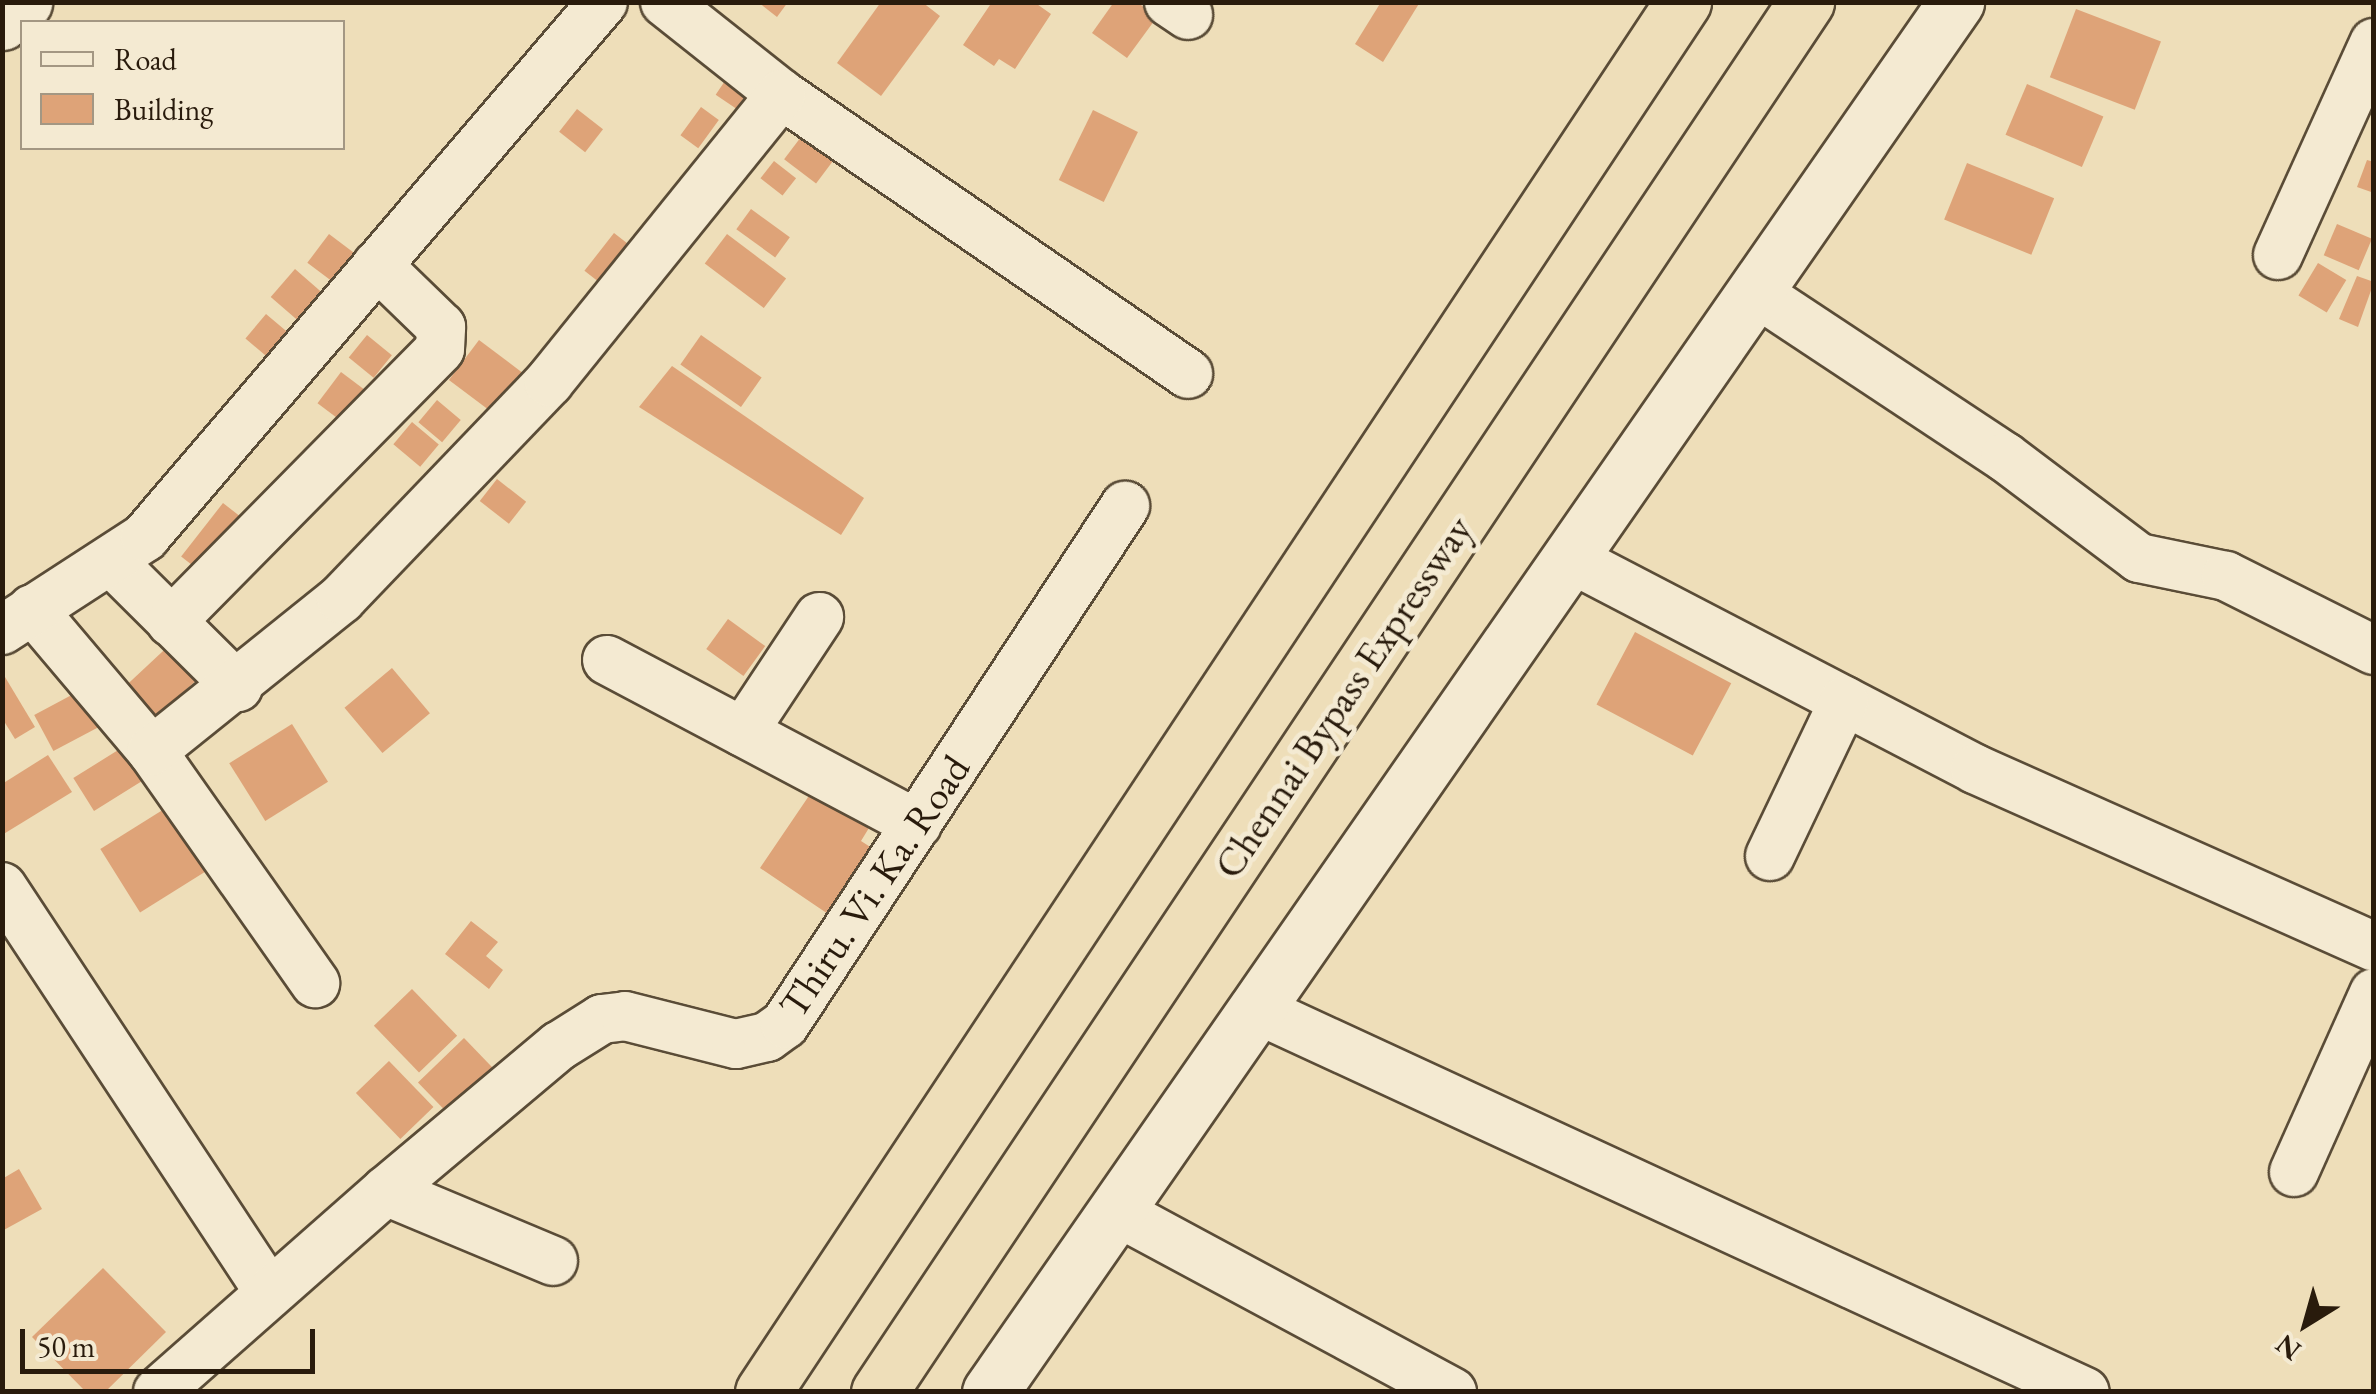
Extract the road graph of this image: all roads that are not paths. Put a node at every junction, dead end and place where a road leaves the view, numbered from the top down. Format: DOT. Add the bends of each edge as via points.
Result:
graph roads {
  1 [pos="24,2"];
  2 [pos="603,2"];
  3 [pos="665,2"];
  4 [pos="1683,2"];
  5 [pos="1956,2"];
  6 [pos="1800,12"];
  7 [pos="2,22"];
  8 [pos="2374,43"];
  9 [pos="781,94"];
  10 [pos="2278,254"];
  11 [pos="378,265"];
  12 [pos="1754,291"];
  13 [pos="1188,374"];
  14 [pos="1125,506"];
  15 [pos="1568,556"];
  16 [pos="111,561"];
  17 [pos="819,617"];
  18 [pos="17,620"];
  19 [pos="171,622"];
  20 [pos="2374,650"];
  21 [pos="607,660"];
  22 [pos="238,686"];
  23 [pos="1844,701"];
  24 [pos="743,732"];
  25 [pos="152,751"];
  26 [pos="917,824"];
  27 [pos="1770,856"];
  28 [pos="2,887"];
  29 [pos="2374,947"];
  30 [pos="315,983"];
  31 [pos="2374,993"];
  32 [pos="1254,1008"];
  33 [pos="2294,1172"];
  34 [pos="386,1191"];
  35 [pos="1114,1210"];
  36 [pos="554,1260"];
  37 [pos="268,1290"];
  38 [pos="158,1392"];
  39 [pos="763,1392"];
  40 [pos="879,1392"];
  41 [pos="990,1392"];
  42 [pos="1452,1392"];
  43 [pos="2085,1392"];
  1 -- 7 [label="street"];
  2 -- 11 [label="street"];
  3 -- 9 [label="street"];
  4 -- 39 [label="highway"];
  5 -- 12 [label="street"];
  6 -- 40 [label="highway, Chennai Bypass Expressway"];
  8 -- 10 [label="street"];
  9 -- 13 [label="street"];
  9 -- 22 [label="street" via="549,382 342,598"];
  11 -- 16 [label="street" via="145,537"];
  11 -- 19 [label="street" via="441,327 440,349"];
  12 -- 15 [label="street"];
  12 -- 20 [label="street" via="2005,456 2140,558 2226,576"];
  14 -- 26 [label="street, Thiru. Vi. Ka. Road"];
  15 -- 23 [label="street"];
  15 -- 32 [label="street"];
  16 -- 18 [label="street"];
  16 -- 19 [label="street"];
  17 -- 24 [label="street"];
  18 -- 25 [label="street"];
  19 -- 22 [label="street"];
  21 -- 24 [label="street"];
  22 -- 25 [label="street"];
  23 -- 27 [label="street"];
  23 -- 29 [label="street" via="1975,769"];
  24 -- 26 [label="street"];
  25 -- 30 [label="street"];
  26 -- 34 [label="street, Thiru. Vi. Ka. Road" via="799,1005 768,1037 736,1044 625,1016 602,1018 559,1046"];
  28 -- 37 [label="street"];
  31 -- 33 [label="street"];
  32 -- 35 [label="street"];
  32 -- 43 [label="street"];
  34 -- 36 [label="street"];
  34 -- 37 [label="street, Thiru. Vi. Ka. Road"];
  35 -- 41 [label="street"];
  35 -- 42 [label="street"];
  37 -- 38 [label="street, Thiru. Vi. Ka. Road"];
}
